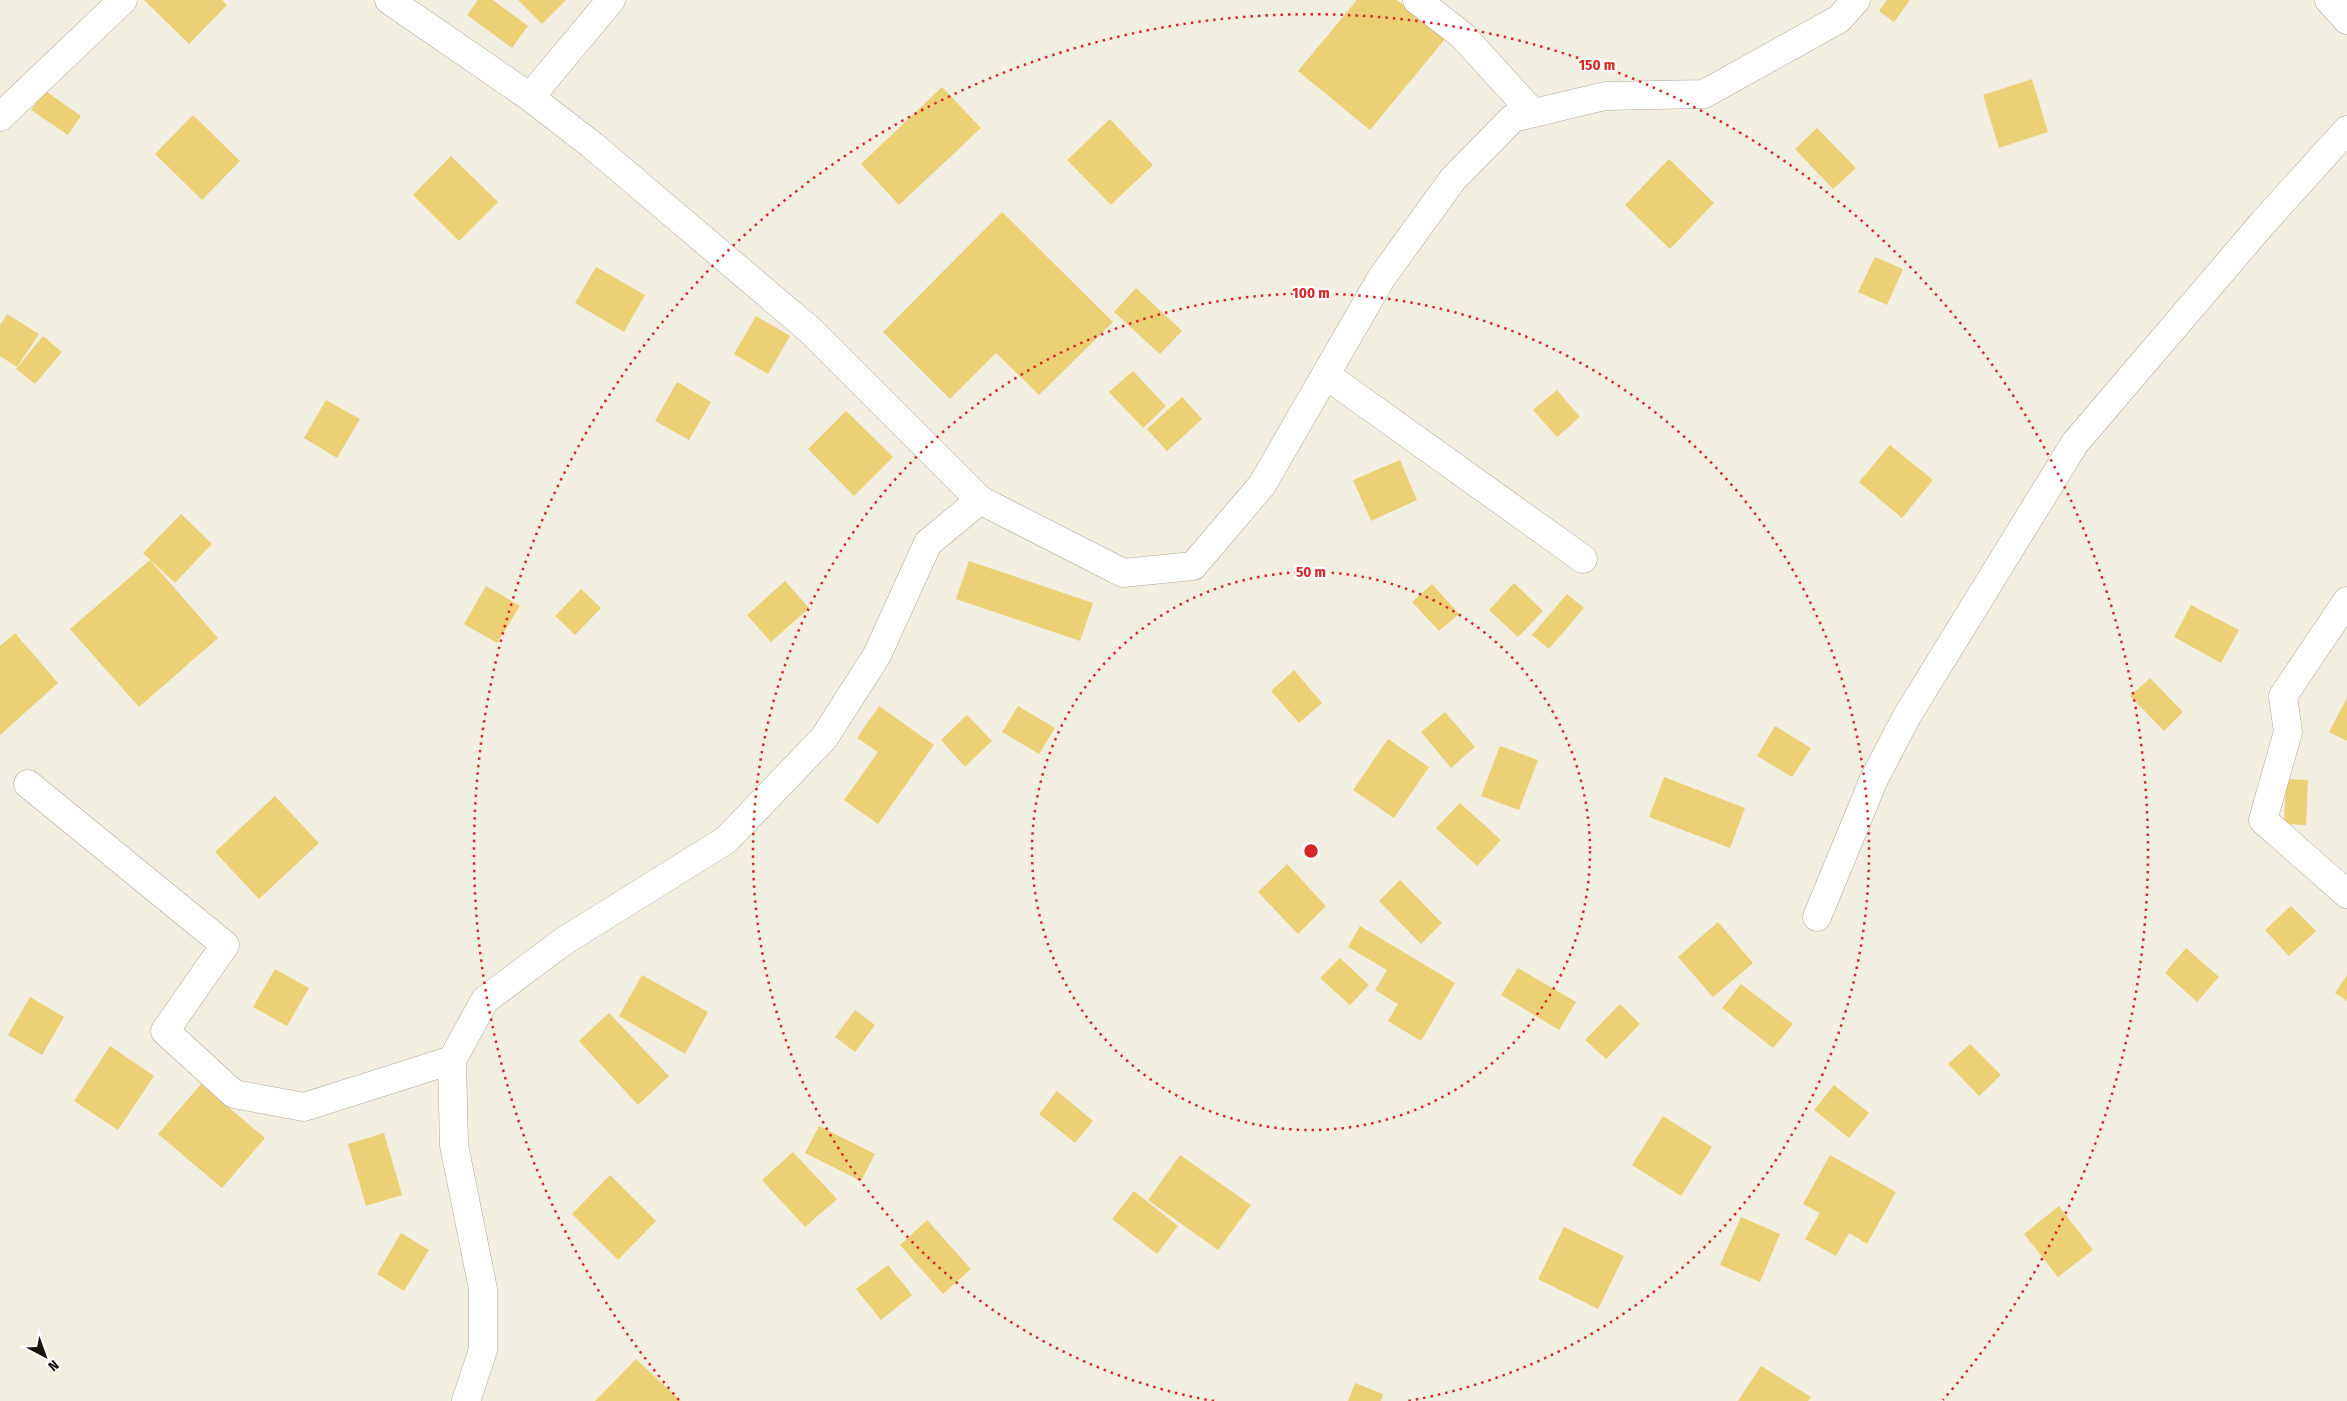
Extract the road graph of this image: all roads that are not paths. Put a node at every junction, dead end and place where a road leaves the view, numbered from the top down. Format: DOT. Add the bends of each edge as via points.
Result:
graph roads {
  1 [pos="124,0"];
  2 [pos="389,0"];
  3 [pos="610,0"];
  4 [pos="1417,0"];
  5 [pos="1856,0"];
  6 [pos="2329,0"];
  7 [pos="2347,20"];
  8 [pos="530,97"];
  9 [pos="1533,113"];
  10 [pos="0,117"];
  11 [pos="2347,130"];
  12 [pos="1326,375"];
  13 [pos="980,500"];
  14 [pos="1583,559"];
  15 [pos="2347,601"];
  16 [pos="28,784"];
  17 [pos="2347,894"];
  18 [pos="1818,917"];
  19 [pos="452,1060"];
  20 [pos="466,1401"];
  1 -- 10 [label="street"];
  2 -- 8 [label="street"];
  3 -- 8 [label="street"];
  4 -- 9 [label="street" via="1463,36"];
  5 -- 9 [label="street" via="1840,18 1704,94 1605,96"];
  6 -- 7 [label="street"];
  8 -- 13 [label="street" via="592,145 810,330"];
  9 -- 12 [label="street" via="1513,118 1453,179 1382,277"];
  11 -- 18 [label="street" via="2075,442 1907,716 1874,779"];
  12 -- 13 [label="street" via="1262,485 1192,566 1123,573"];
  12 -- 14 [label="street"];
  13 -- 19 [label="street" via="928,543 877,656 824,738 726,840 564,940 485,1000"];
  15 -- 17 [label="street" via="2283,696 2288,732 2263,820"];
  16 -- 19 [label="street" via="225,945 166,1032 234,1094 304,1108"];
  19 -- 20 [label="street" via="454,1145 482,1289 483,1350"];
}
